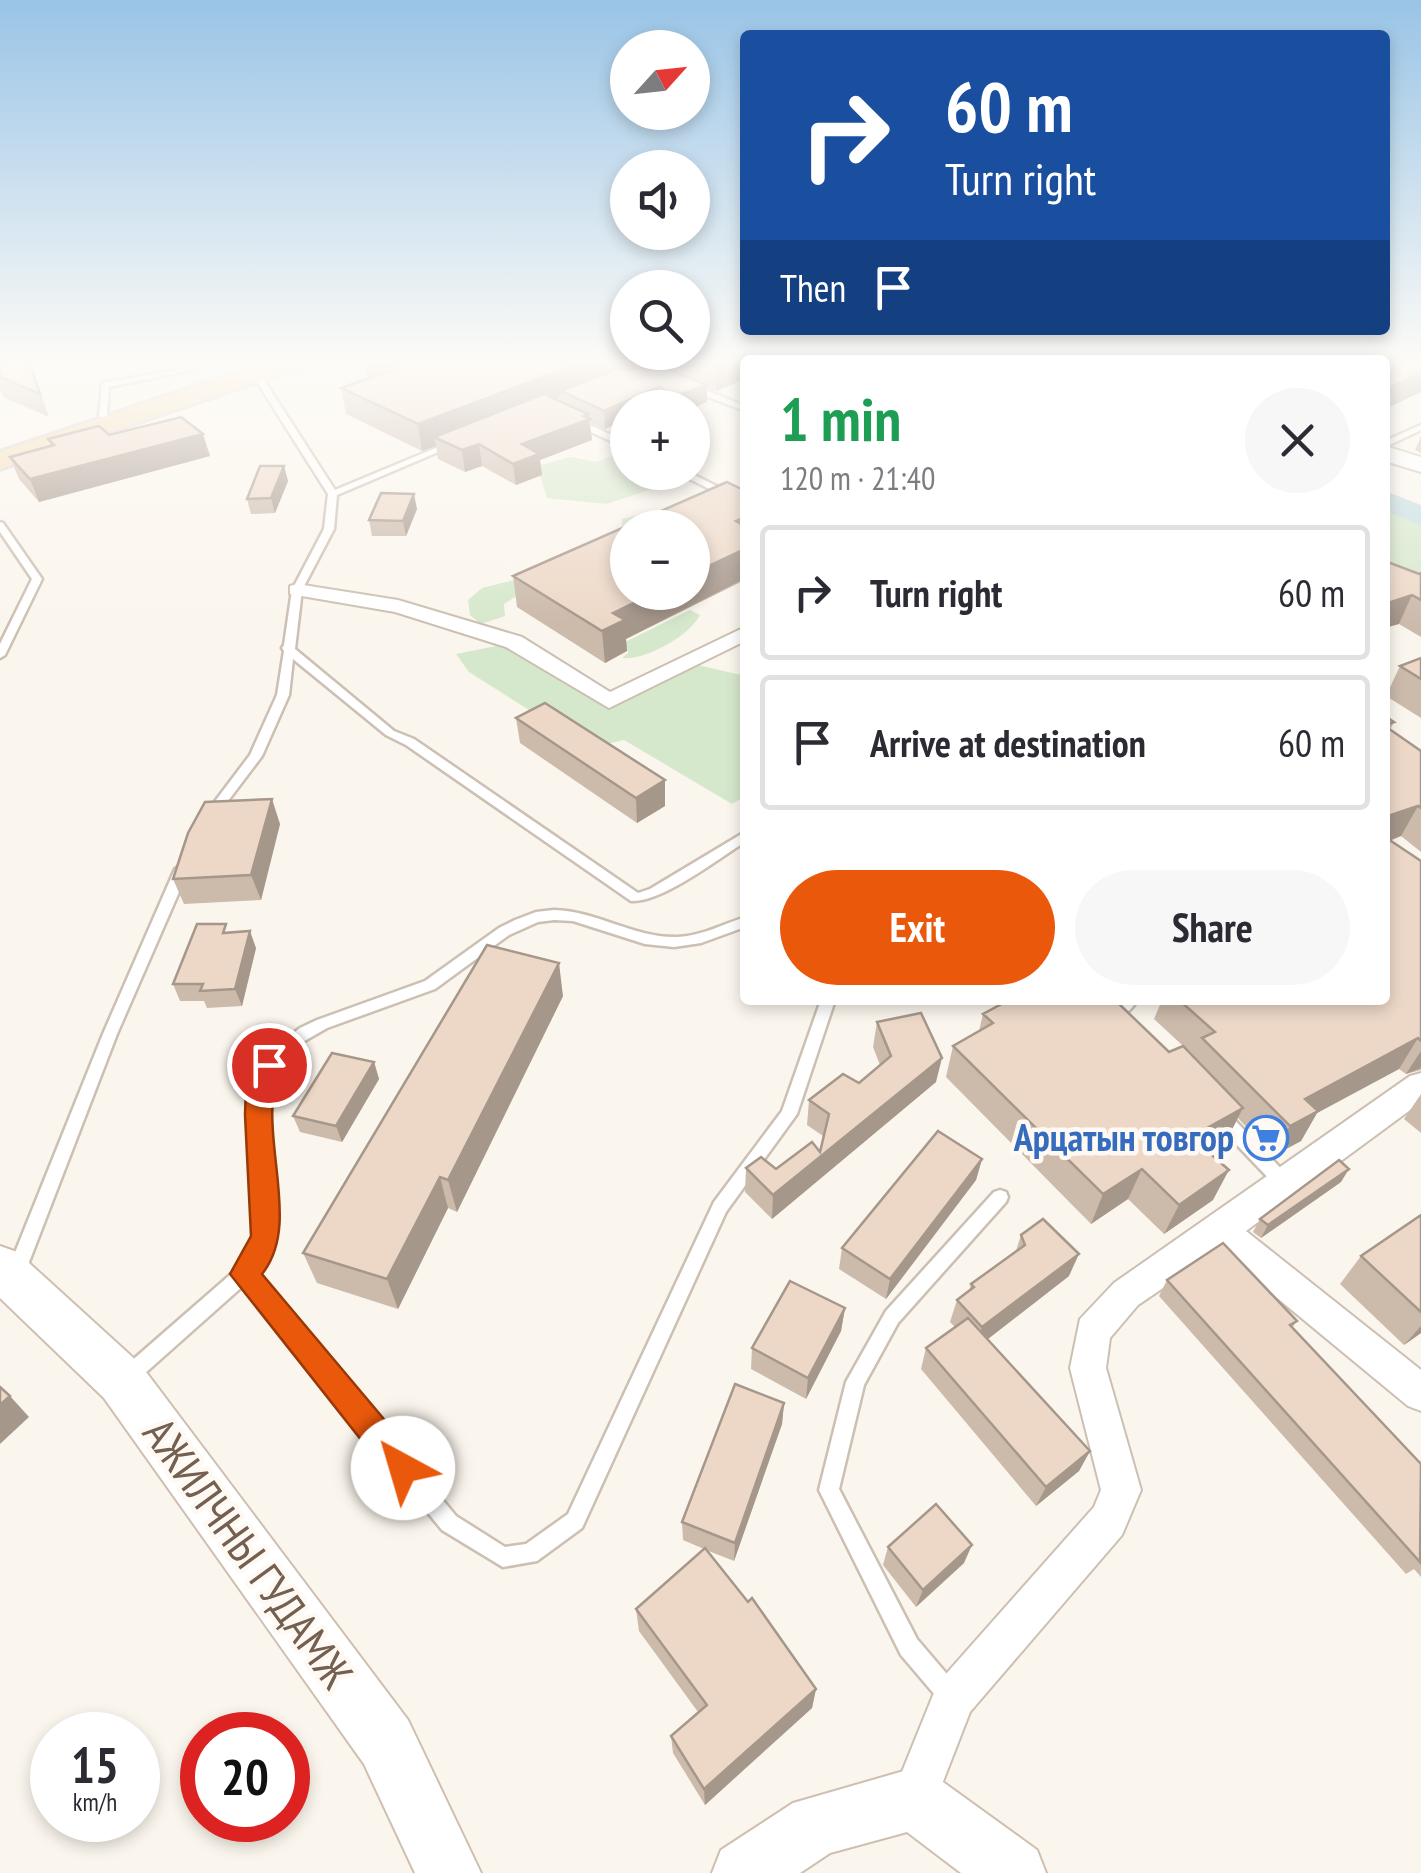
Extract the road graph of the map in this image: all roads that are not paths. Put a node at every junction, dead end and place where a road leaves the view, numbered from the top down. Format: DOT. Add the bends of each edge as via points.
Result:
graph roads {
  1 [pos="36,448"];
  2 [pos="308,448"];
  3 [pos="443,448"];
  4 [pos="1390,455"];
  5 [pos="0,461"];
  6 [pos="1421,466"];
  7 [pos="710,487"];
  8 [pos="334,494"];
  9 [pos="740,502"];
  10 [pos="0,525"];
  11 [pos="297,590"];
  12 [pos="740,636"];
  13 [pos="287,648"];
  14 [pos="0,656"];
  15 [pos="200,835"];
  16 [pos="740,839"];
  17 [pos="192,850"];
  18 [pos="740,924"];
  19 [pos="826,1005"];
  20 [pos="1121,1005"];
  21 [pos="1134,1024"];
  22 [pos="1421,1086"];
  23 [pos="1216,1111"];
  24 [pos="1284,1183"];
  25 [pos="1000,1197"];
  26 [pos="1220,1231"];
  27 [pos="7,1274"];
  28 [pos="244,1274"];
  29 [pos="122,1381"];
  30 [pos="1421,1393"];
  31 [pos="953,1698"];
  32 [pos="914,1799"];
  33 [pos="450,1873"];
  34 [pos="744,1873"];
  35 [pos="1014,1873"];
  1 -- 5 [label="main road"];
  2 -- 8 [label="lane"];
  3 -- 8 [label="lane"];
  4 -- 6 [label="main road"];
  7 -- 9 [label="lane"];
  8 -- 11 [label="lane" via="330,528"];
  10 -- 14 [label="lane" via="37,579"];
  11 -- 12 [label="street" via="398,606 514,642 610,701"];
  11 -- 13 [label="lane"];
  13 -- 15 [label="lane" via="284,695 256,756"];
  13 -- 16 [label="lane" via="390,733 636,898"];
  17 -- 27 [label="lane"];
  18 -- 28 [label="lane" via="701,942 664,943 586,918 536,918 487,943 430,985 341,1015 288,1043 259,1086 266,1236"];
  19 -- 28 [label="lane" via="789,1114 720,1208 574,1521 530,1554 503,1558 448,1523"];
  20 -- 21 [label="lane"];
  22 -- 24 [label="street"];
  23 -- 24 [label="lane"];
  24 -- 26 [label="street"];
  25 -- 31 [label="lane" via="892,1317 855,1382 829,1490 909,1648"];
  26 -- 30 [label="street"];
  26 -- 31 [label="street" via="1126,1294 1093,1331 1088,1368 1122,1490 1108,1521"];
  27 -- 29 [label="main road, АЖИЛЧНЫ ГУДАМЖ"];
  28 -- 29 [label="lane"];
  29 -- 33 [label="main road, АЖИЛЧНЫ ГУДАМЖ" via="386,1742"];
  31 -- 32 [label="street"];
  32 -- 34 [label="main road" via="815,1824"];
  32 -- 35 [label="main road"];
}
